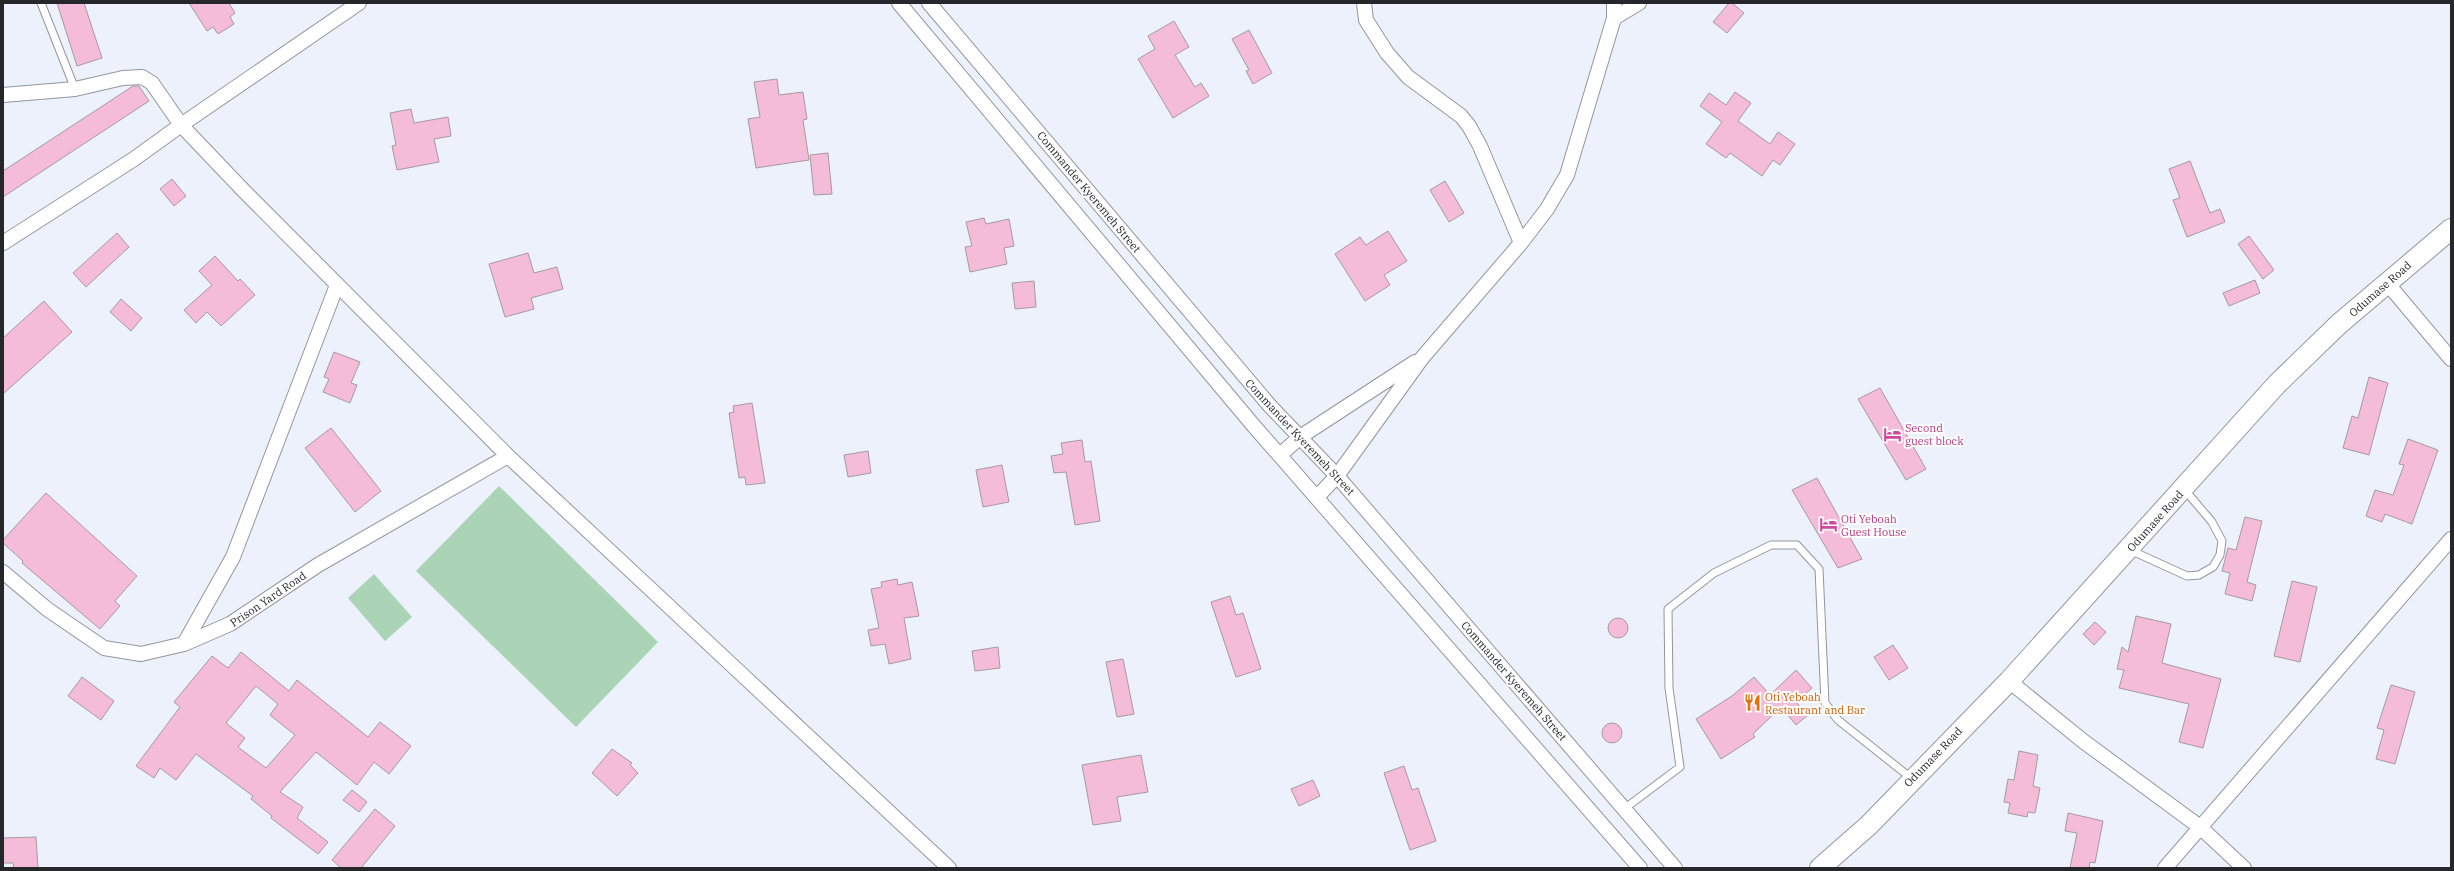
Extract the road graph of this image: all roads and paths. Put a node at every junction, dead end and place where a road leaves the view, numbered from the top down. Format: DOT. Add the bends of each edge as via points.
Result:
graph roads {
  1 [pos="41,3"];
  2 [pos="359,3"];
  3 [pos="929,3"];
  4 [pos="1364,3"];
  5 [pos="1614,3"];
  6 [pos="1639,3"];
  7 [pos="901,4"];
  8 [pos="1614,18"];
  9 [pos="75,89"];
  10 [pos="3,95"];
  11 [pos="181,125"];
  12 [pos="2451,229"];
  13 [pos="3,243"];
  14 [pos="1521,243"];
  15 [pos="2388,283"];
  16 [pos="338,285"];
  17 [pos="1422,358"];
  18 [pos="2451,359"];
  19 [pos="1300,437"];
  20 [pos="1280,455"];
  21 [pos="508,456"];
  22 [pos="1337,476"];
  23 [pos="2184,489"];
  24 [pos="1317,497"];
  25 [pos="2451,539"];
  26 [pos="2129,550"];
  27 [pos="3,572"];
  28 [pos="184,644"];
  29 [pos="2009,681"];
  30 [pos="1912,779"];
  31 [pos="1624,809"];
  32 [pos="1869,824"];
  33 [pos="2200,826"];
  34 [pos="949,868"];
  35 [pos="1640,868"];
  36 [pos="1675,868"];
  37 [pos="1820,868"];
  38 [pos="1842,868"];
  39 [pos="2165,868"];
  40 [pos="2244,868"];
  1 -- 9 [label="lane"];
  2 -- 11 [label="street"];
  3 -- 19 [label="street, Commander Kyeremeh Street" via="1270,406"];
  4 -- 14 [label="street" via="1366,20 1387,53 1408,77 1461,116 1468,126 1480,146"];
  5 -- 8 [label="street"];
  6 -- 8 [label="street"];
  7 -- 20 [label="street"];
  8 -- 14 [label="street" via="1566,175 1547,209"];
  9 -- 10 [label="street"];
  9 -- 11 [label="street" via="123,78 142,77 152,83"];
  11 -- 13 [label="street" via="134,159"];
  11 -- 16 [label="street"];
  12 -- 15 [label="main road, Odumase Road"];
  14 -- 17 [label="street"];
  15 -- 18 [label="street"];
  15 -- 23 [label="main road, Odumase Road" via="2339,324 2277,384"];
  16 -- 21 [label="street"];
  16 -- 28 [label="street" via="233,556"];
  17 -- 19 [label="street"];
  17 -- 22 [label="street"];
  19 -- 20 [label="street"];
  19 -- 22 [label="street, Commander Kyeremeh Street"];
  20 -- 24 [label="street"];
  21 -- 28 [label="street, Prison Yard Road" via="318,565 230,624"];
  21 -- 34 [label="street"];
  22 -- 24 [label="street"];
  22 -- 31 [label="street, Commander Kyeremeh Street"];
  23 -- 26 [label="main road, Odumase Road"];
  23 -- 26 [label="lane" via="2212,522 2222,541 2220,555 2213,567 2199,575 2187,576"];
  24 -- 35 [label="street"];
  25 -- 33 [label="street"];
  26 -- 29 [label="main road, Odumase Road"];
  27 -- 28 [label="street, Prison Yard Road" via="47,609 104,648 141,654"];
  29 -- 30 [label="main road, Odumase Road"];
  29 -- 33 [label="street" via="2083,741"];
  30 -- 31 [label="lane" via="1838,720 1825,703 1819,569 1797,546 1771,544 1714,572 1668,609 1669,688 1680,767"];
  30 -- 32 [label="main road, Odumase Road"];
  31 -- 36 [label="street, Commander Kyeremeh Street"];
  32 -- 37 [label="main road, Odumase Road"];
  32 -- 38 [label="main road, Odumase Road"];
  33 -- 39 [label="street"];
  33 -- 40 [label="street"];
}
